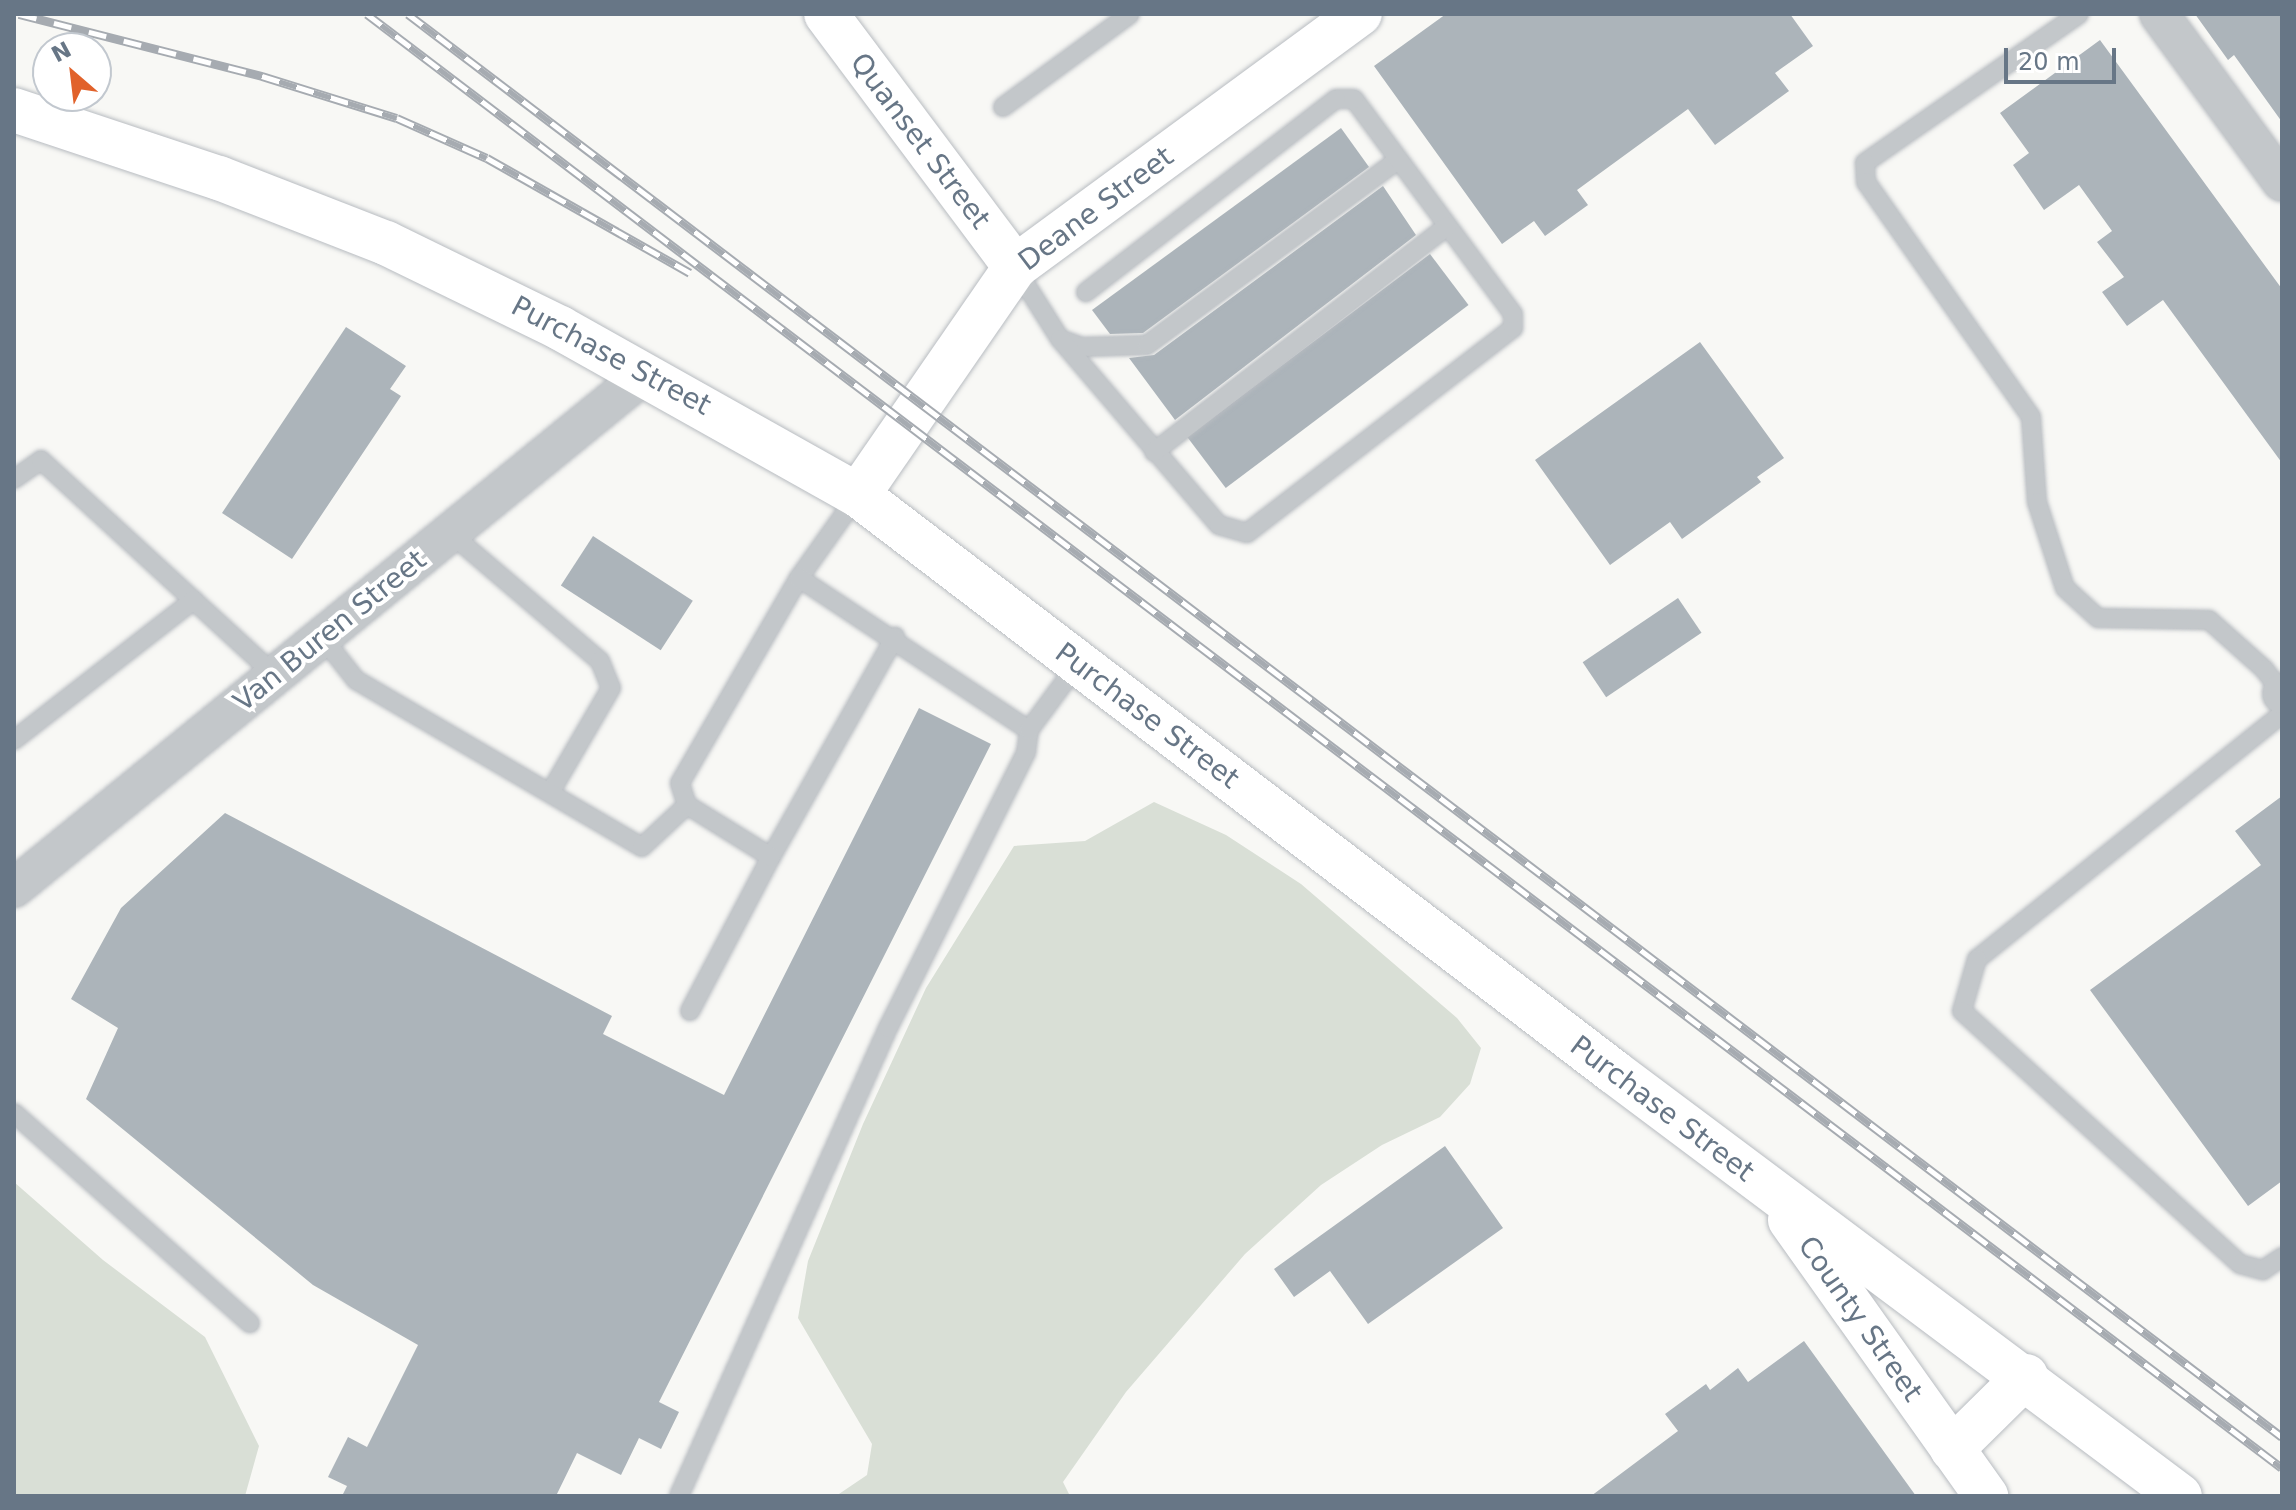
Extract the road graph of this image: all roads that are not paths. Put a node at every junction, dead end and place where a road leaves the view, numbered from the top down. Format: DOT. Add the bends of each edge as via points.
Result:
graph roads {
  1 [pos="826,14"];
  2 [pos="1130,14"];
  3 [pos="1360,14"];
  4 [pos="2079,14"];
  5 [pos="2159,14"];
  6 [pos="1003,107"];
  7 [pos="14,110"];
  8 [pos="1398,160"];
  9 [pos="2282,182"];
  10 [pos="1447,226"];
  11 [pos="1015,267"];
  12 [pos="1086,292"];
  13 [pos="1060,339"];
  14 [pos="645,374"];
  15 [pos="1154,452"];
  16 [pos="14,479"];
  17 [pos="858,495"];
  18 [pos="450,533"];
  19 [pos="799,578"];
  20 [pos="194,600"];
  21 [pos="322,637"];
  22 [pos="895,637"];
  23 [pos="1077,665"];
  24 [pos="275,675"];
  25 [pos="2282,694"];
  26 [pos="2282,714"];
  27 [pos="1029,730"];
  28 [pos="14,740"];
  29 [pos="550,793"];
  30 [pos="687,805"];
  31 [pos="771,857"];
  32 [pos="14,888"];
  33 [pos="690,1011"];
  34 [pos="14,1113"];
  35 [pos="1768,1189"];
  36 [pos="2282,1257"];
  37 [pos="250,1323"];
  38 [pos="2026,1376"];
  39 [pos="1952,1449"];
  40 [pos="679,1496"];
  41 [pos="1986,1496"];
  42 [pos="2180,1496"];
  1 -- 11 [label="main road, Quanset Street"];
  2 -- 6 [label="lane"];
  3 -- 11 [label="main road, Deane Street"];
  4 -- 25 [label="lane" via="1865,163 1866,182 2031,417 2037,502 2065,588 2098,618 2209,620 2264,669"];
  5 -- 9 [label="street"];
  7 -- 14 [label="main road, Purchase Street" via="219,178 386,243"];
  8 -- 10 [label="lane"];
  8 -- 12 [label="lane" via="1354,99 1336,99"];
  8 -- 13 [label="lane" via="1147,345 1082,347"];
  10 -- 15 [label="lane"];
  10 -- 15 [label="lane" via="1513,314 1513,328 1247,533 1219,525"];
  11 -- 13 [label="lane"];
  11 -- 17 [label="main road, Deane Street"];
  13 -- 15 [label="lane"];
  14 -- 17 [label="main road, Purchase Street"];
  14 -- 18 [label="street, Van Buren Street"];
  16 -- 20 [label="lane" via="41,460"];
  17 -- 19 [label="lane"];
  17 -- 23 [label="main road, Purchase Street"];
  18 -- 21 [label="street, Van Buren Street"];
  18 -- 29 [label="lane" via="600,661 611,688"];
  19 -- 22 [label="lane"];
  19 -- 30 [label="lane" via="680,783"];
  20 -- 24 [label="lane"];
  20 -- 28 [label="lane"];
  21 -- 24 [label="street, Van Buren Street"];
  21 -- 29 [label="lane" via="356,680"];
  22 -- 27 [label="lane"];
  22 -- 31 [label="lane"];
  23 -- 27 [label="lane"];
  23 -- 35 [label="main road, Purchase Street"];
  24 -- 32 [label="street, Van Buren Street"];
  26 -- 36 [label="lane" via="1977,959 1962,1011 2240,1264 2263,1270"];
  27 -- 40 [label="lane" via="1026,752 888,1028"];
  29 -- 30 [label="lane" via="642,847"];
  30 -- 31 [label="lane"];
  31 -- 33 [label="lane"];
  34 -- 37 [label="lane"];
  35 -- 38 [label="main road, Purchase Street"];
  35 -- 39 [label="main road, County Street"];
  38 -- 39 [label="main road"];
  38 -- 42 [label="main road, Purchase Street"];
  39 -- 41 [label="main road, County Street"];
}
